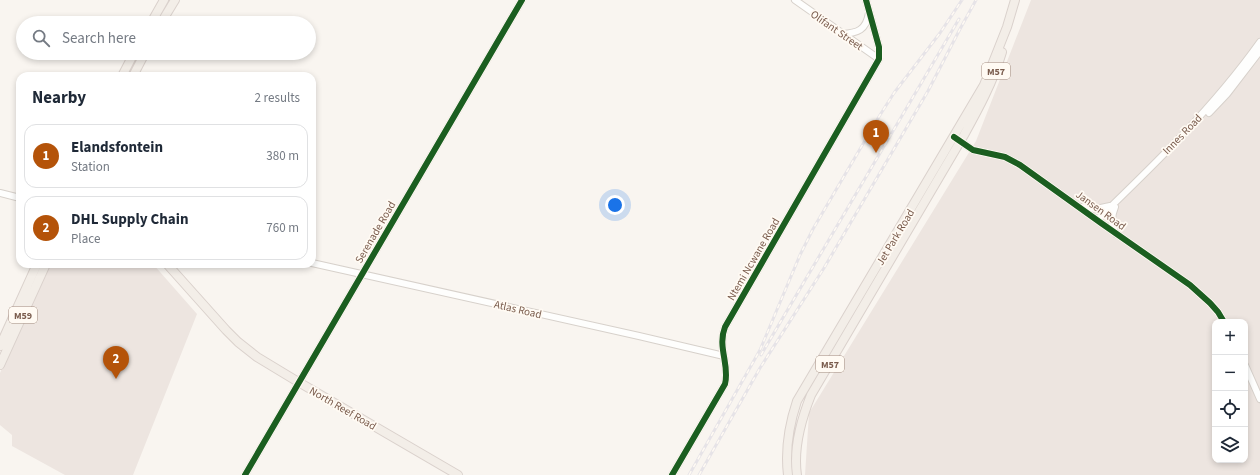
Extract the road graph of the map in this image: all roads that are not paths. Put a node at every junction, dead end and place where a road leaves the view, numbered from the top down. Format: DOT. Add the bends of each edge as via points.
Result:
graph roads {
  1 [pos="164,0"];
  2 [pos="175,0"];
  3 [pos="522,0"];
  4 [pos="795,0"];
  5 [pos="866,0"];
  6 [pos="1016,0"];
  7 [pos="869,9"];
  8 [pos="155,16"];
  9 [pos="165,16"];
  10 [pos="842,34"];
  11 [pos="1260,42"];
  12 [pos="1260,51"];
  13 [pos="879,59"];
  14 [pos="130,60"];
  15 [pos="141,60"];
  16 [pos="124,72"];
  17 [pos="135,72"];
  18 [pos="958,139"];
  19 [pos="0,193"];
  20 [pos="16,197"];
  21 [pos="1114,206"];
  22 [pos="1080,207"];
  23 [pos="1099,222"];
  24 [pos="1116,234"];
  25 [pos="316,264"];
  26 [pos="35,268"];
  27 [pos="44,268"];
  28 [pos="171,268"];
  29 [pos="362,274"];
  30 [pos="1222,319"];
  31 [pos="0,346"];
  32 [pos="724,356"];
  33 [pos="0,365"];
  34 [pos="1248,372"];
  35 [pos="299,383"];
  36 [pos="1260,399"];
  37 [pos="245,475"];
  38 [pos="458,475"];
  39 [pos="672,475"];
  40 [pos="788,475"];
  41 [pos="797,475"];
  1 -- 8 [label="main road"];
  2 -- 9 [label="main road"];
  3 -- 29 [label="street, Serenade Road"];
  4 -- 10 [label="street, Olifant Street"];
  5 -- 7 [label="street"];
  6 -- 18 [label="main road, Jet Park Road / M57" via="985,82"];
  7 -- 10 [label="street" via="864,26 853,33"];
  7 -- 13 [label="street" via="879,47"];
  10 -- 13 [label="street, Olifant Street"];
  11 -- 21 [label="street, Innes Road" via="1206,110"];
  12 -- 21 [label="street, Innes Road" via="1227,94"];
  13 -- 32 [label="street, Ntemi Ncwane Road" via="724,327"];
  14 -- 16 [label="main road"];
  15 -- 17 [label="main road"];
  18 -- 22 [label="street, Jansen Road" via="977,151 999,155 1015,162"];
  18 -- 40 [label="main road, Jet Park Road / M57" via="797,402 787,449"];
  18 -- 41 [label="main road, Jet Park Road / M57" via="811,395 798,439"];
  19 -- 20 [label="street"];
  21 -- 22 [label="street" via="1096,209"];
  21 -- 23 [label="street, Innes Road"];
  21 -- 24 [label="street" via="1111,218"];
  22 -- 23 [label="street, Jansen Road"];
  23 -- 24 [label="street, Jansen Road"];
  24 -- 30 [label="street, Jansen Road" via="1190,285 1210,303"];
  25 -- 29 [label="street, Atlas Road"];
  26 -- 31 [label="main road, M59"];
  27 -- 33 [label="main road, M59"];
  28 -- 35 [label="main road, North Reef Road" via="238,342"];
  29 -- 32 [label="street, Atlas Road"];
  29 -- 35 [label="street, Serenade Road"];
  32 -- 39 [label="street, Ntemi Ncwane Road" via="725,384"];
  34 -- 36 [label="street"];
  35 -- 37 [label="street, Serenade Road"];
  35 -- 38 [label="main road, North Reef Road"];
}
